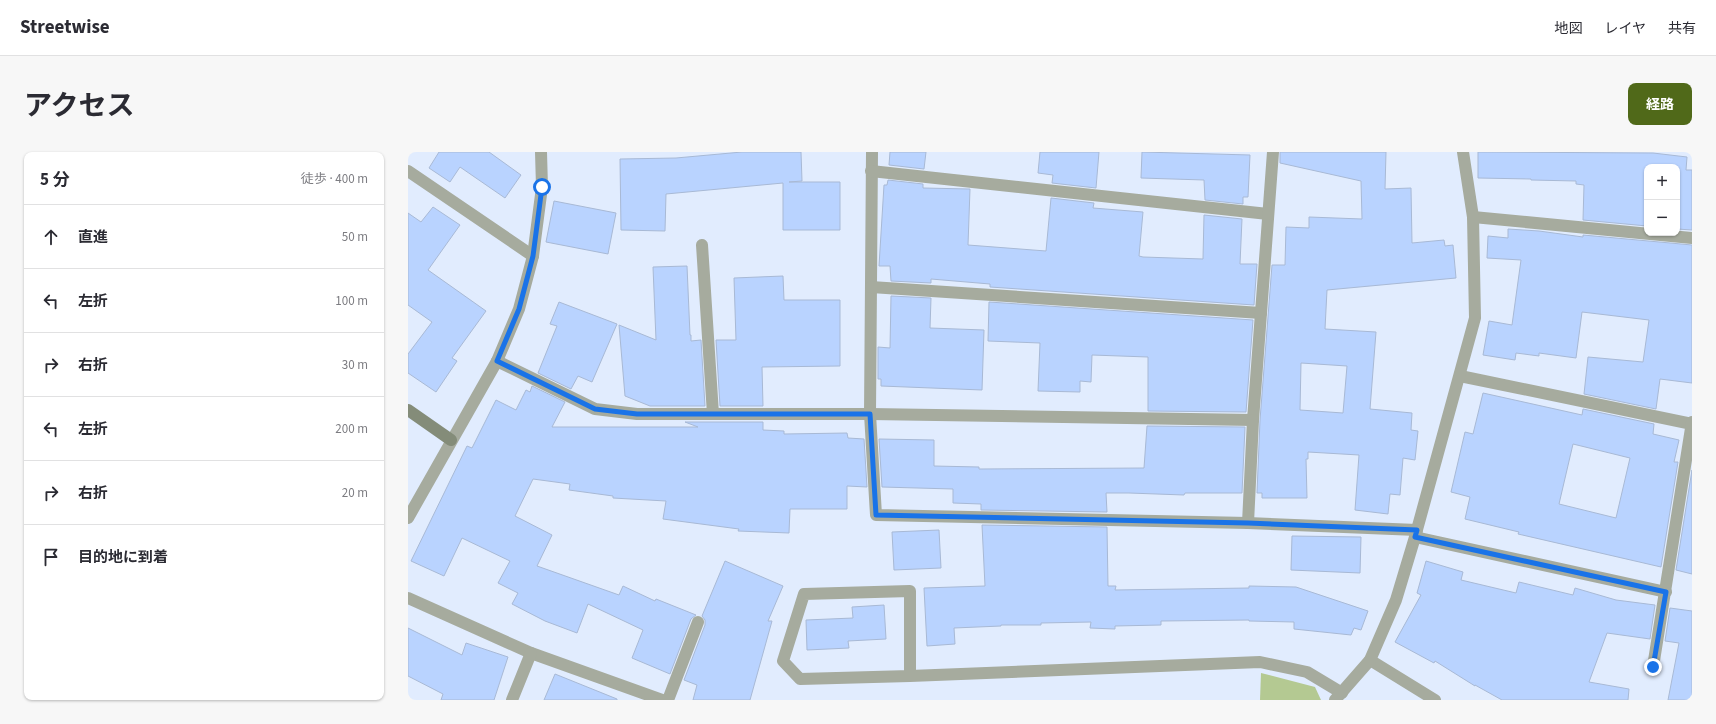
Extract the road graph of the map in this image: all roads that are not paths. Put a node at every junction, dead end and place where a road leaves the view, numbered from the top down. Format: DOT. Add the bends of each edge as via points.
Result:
graph roads {
  1 [pos="541,152"];
  2 [pos="872,152"];
  3 [pos="1273,152"];
  4 [pos="1463,152"];
  5 [pos="408,171"];
  6 [pos="872,171"];
  7 [pos="1268,214"];
  8 [pos="1473,217"];
  9 [pos="1692,238"];
  10 [pos="702,245"];
  11 [pos="533,256"];
  12 [pos="871,287"];
  13 [pos="1261,313"];
  14 [pos="497,361"];
  15 [pos="1460,376"];
  16 [pos="408,410"];
  17 [pos="713,414"];
  18 [pos="870,414"];
  19 [pos="1253,420"];
  20 [pos="1692,423"];
  21 [pos="451,440"];
  22 [pos="408,518"];
  23 [pos="1248,523"];
  24 [pos="1416,533"];
  25 [pos="1666,592"];
  26 [pos="408,598"];
  27 [pos="698,622"];
  28 [pos="531,653"];
  29 [pos="1370,660"];
  30 [pos="1653,667"];
  31 [pos="910,676"];
  32 [pos="1338,696"];
  33 [pos="512,700"];
  34 [pos="662,700"];
  35 [pos="668,700"];
  36 [pos="1435,700"];
  1 -- 11 [label="street" via="542,187"];
  2 -- 6 [label="street"];
  3 -- 7 [label="street"];
  4 -- 8 [label="street"];
  5 -- 11 [label="street"];
  6 -- 7 [label="street"];
  6 -- 12 [label="street"];
  7 -- 13 [label="street"];
  8 -- 9 [label="street"];
  8 -- 15 [label="street" via="1475,318"];
  10 -- 17 [label="street"];
  11 -- 14 [label="street" via="519,309"];
  12 -- 13 [label="street"];
  12 -- 18 [label="street"];
  13 -- 19 [label="street"];
  14 -- 17 [label="street" via="595,409 637,414"];
  14 -- 21 [label="street"];
  15 -- 20 [label="street"];
  15 -- 24 [label="street"];
  16 -- 21 [label="street"];
  17 -- 18 [label="street"];
  18 -- 19 [label="street"];
  18 -- 23 [label="street" via="876,515"];
  19 -- 23 [label="street"];
  20 -- 25 [label="street"];
  21 -- 22 [label="street"];
  23 -- 24 [label="street"];
  24 -- 25 [label="street"];
  24 -- 29 [label="street" via="1396,600"];
  25 -- 30 [label="street"];
  26 -- 28 [label="street"];
  27 -- 35 [label="street"];
  28 -- 33 [label="street"];
  28 -- 34 [label="street"];
  29 -- 32 [label="street"];
  29 -- 36 [label="street"];
  31 -- 31 [label="street" via="800,679 783,661 804,594 910,591"];
  31 -- 32 [label="street" via="1260,662 1307,672"];
}
